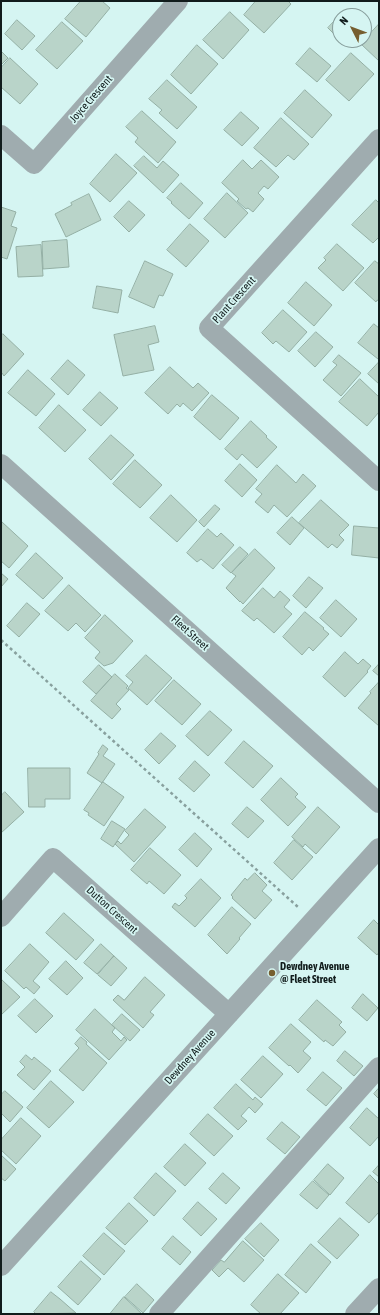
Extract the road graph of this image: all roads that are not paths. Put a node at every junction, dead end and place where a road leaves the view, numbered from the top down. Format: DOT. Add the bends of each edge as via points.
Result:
graph roads {
  1 [pos="178,1"];
  2 [pos="1,135"];
  3 [pos="379,139"];
  4 [pos="1,464"];
  5 [pos="379,481"];
  6 [pos="379,803"];
  7 [pos="379,848"];
  8 [pos="1,917"];
  9 [pos="229,1014"];
  10 [pos="379,1067"];
  11 [pos="5,1255"];
  12 [pos="379,1288"];
  13 [pos="159,1314"];
  14 [pos="355,1314"];
  1 -- 2 [label="street, Joyce Crescent" via="34,164"];
  3 -- 5 [label="street, Plant Crescent" via="209,328"];
  4 -- 6 [label="street, Fleet Street"];
  7 -- 9 [label="street, Dewdney Avenue"];
  8 -- 9 [label="street, Dutton Crescent" via="53,858"];
  9 -- 11 [label="street, Dewdney Avenue"];
  10 -- 13 [label="street"];
  12 -- 14 [label="street"];
}
